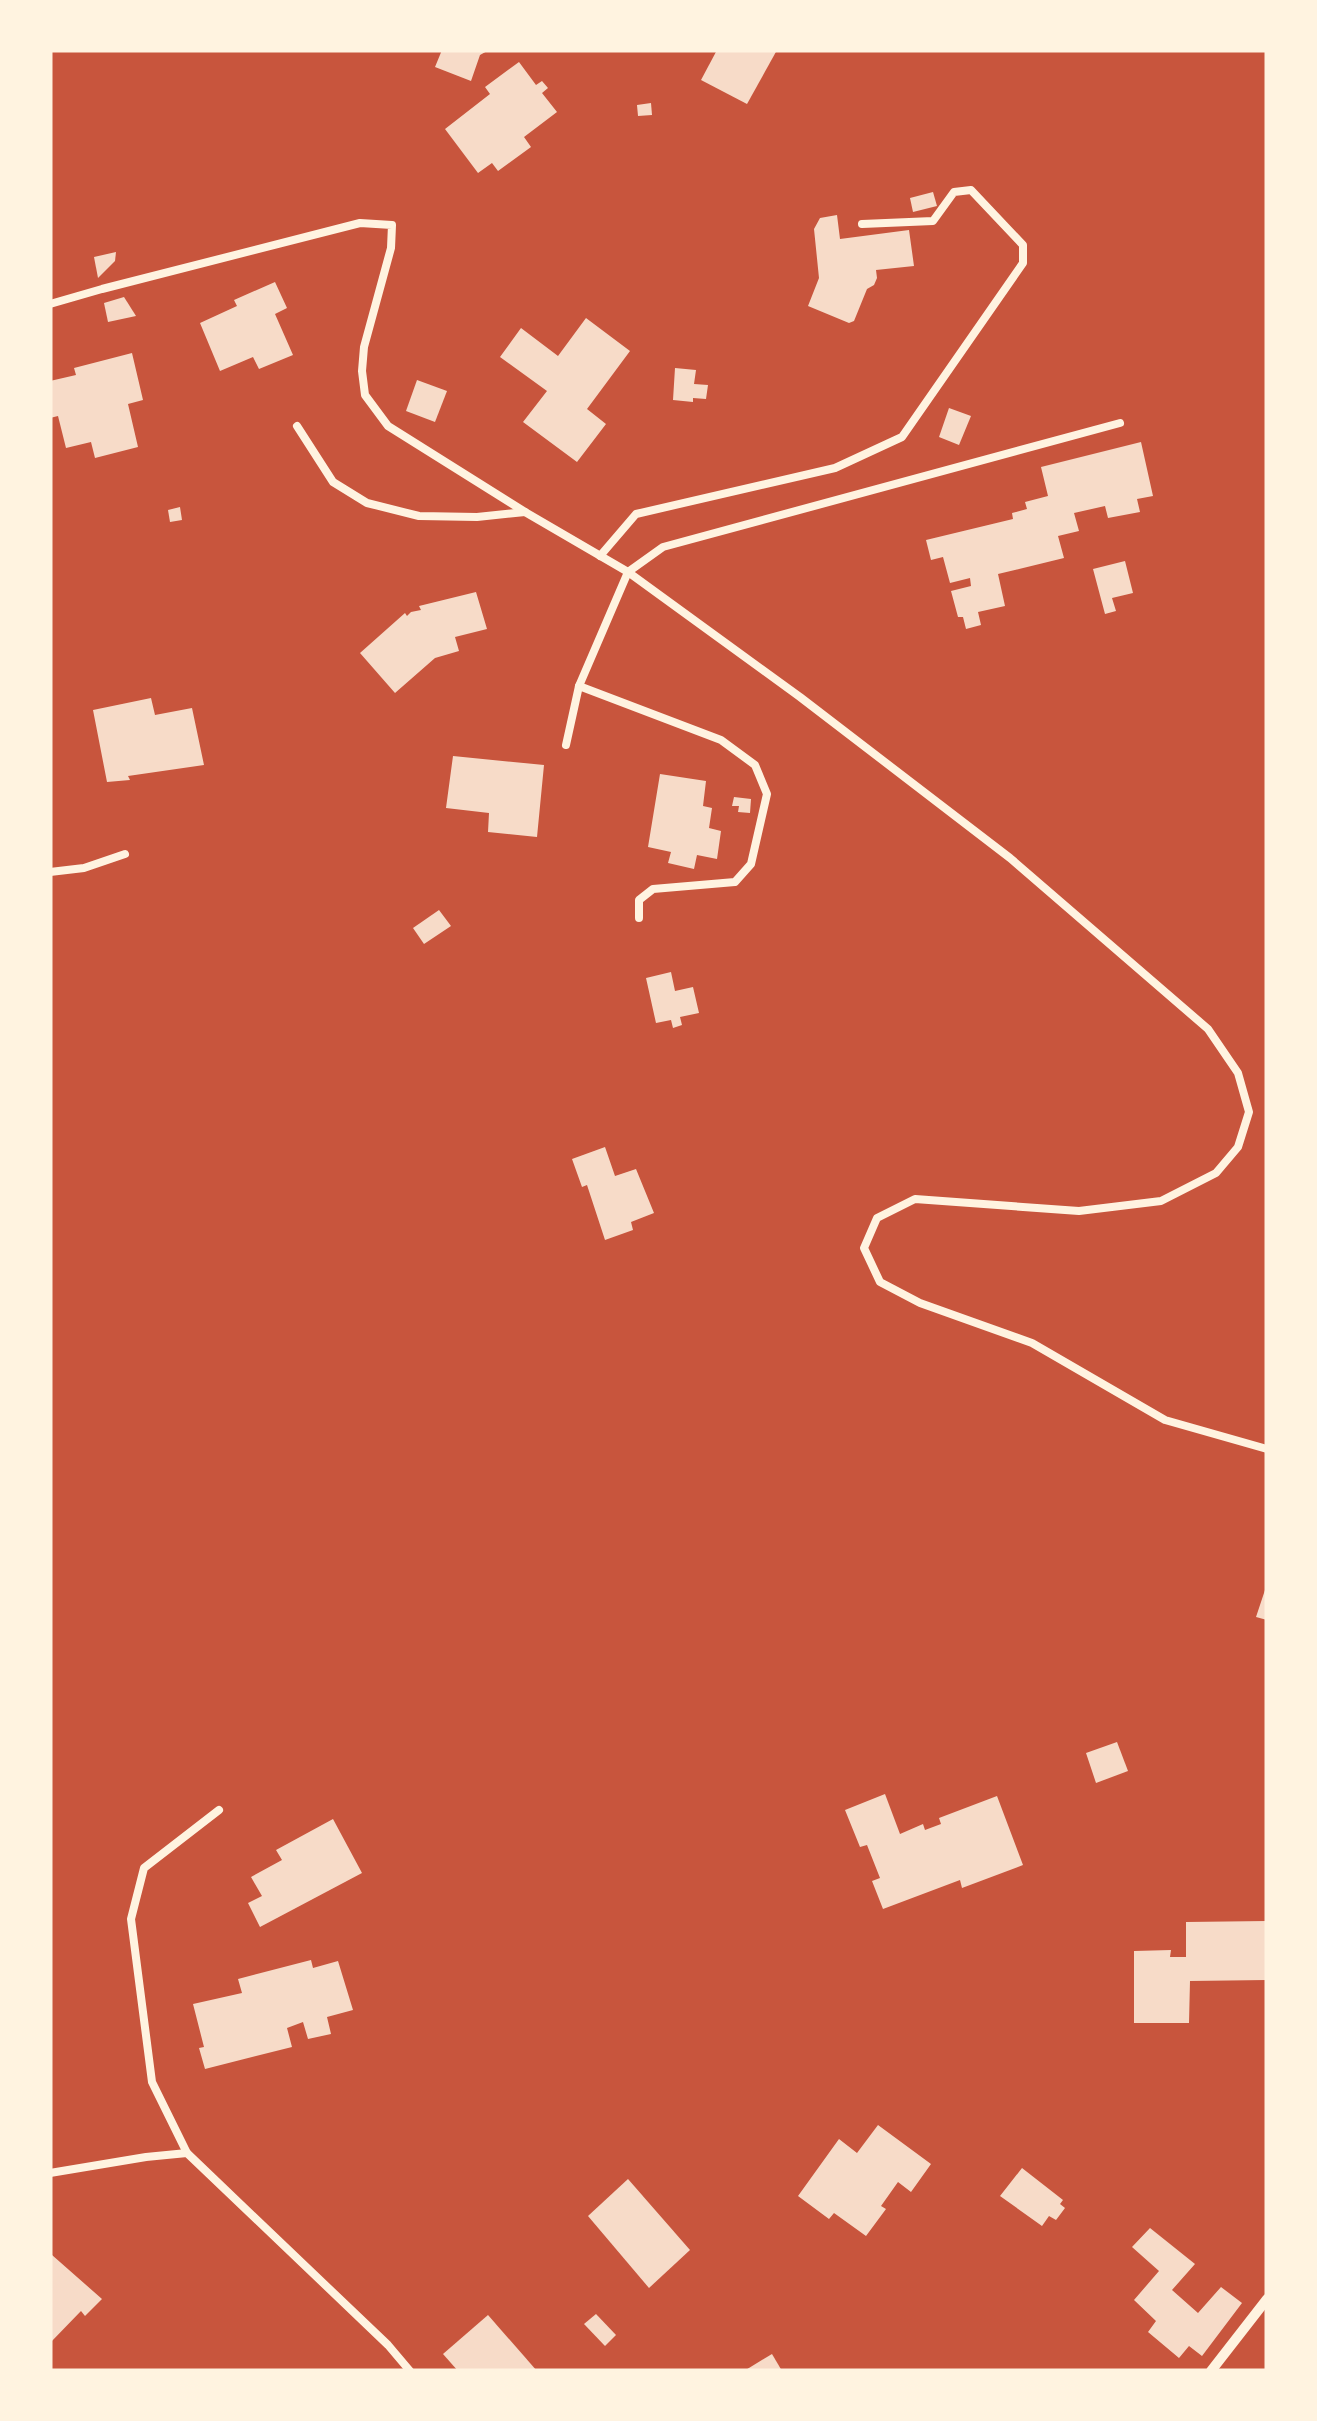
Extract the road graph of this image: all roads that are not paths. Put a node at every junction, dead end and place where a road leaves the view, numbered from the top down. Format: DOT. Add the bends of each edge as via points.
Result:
graph roads {
  1 [pos="862,224"];
  2 [pos="50,304"];
  3 [pos="1120,424"];
  4 [pos="297,426"];
  5 [pos="526,512"];
  6 [pos="600,556"];
  7 [pos="628,572"];
  8 [pos="580,686"];
  9 [pos="566,745"];
  10 [pos="125,854"];
  11 [pos="50,872"];
  12 [pos="639,918"];
  13 [pos="1267,1449"];
  14 [pos="219,1810"];
  15 [pos="187,2153"];
  16 [pos="50,2173"];
  17 [pos="1267,2300"];
  18 [pos="410,2371"];
  19 [pos="1211,2371"];
  1 -- 6 [label="lane" via="933,222 954,192 971,190 1023,245 1023,262 902,437 835,468 636,514"];
  2 -- 5 [label="lane" via="360,222 392,225 364,347 365,395 388,426"];
  3 -- 7 [label="lane" via="663,547"];
  4 -- 5 [label="lane" via="333,482 368,503 419,516"];
  5 -- 6 [label="lane"];
  6 -- 7 [label="lane"];
  7 -- 8 [label="lane"];
  7 -- 13 [label="lane" via="1010,858 1208,1029 1238,1073 1249,1112 1238,1147 1216,1173 1161,1201 1079,1211 915,1199 877,1218 864,1248 880,1282 1032,1343 1164,1420"];
  8 -- 9 [label="lane"];
  8 -- 12 [label="lane" via="721,740 755,765 768,794 750,864 735,882 652,889 640,900"];
  10 -- 11 [label="lane"];
  14 -- 15 [label="lane" via="144,1868 130,1918 152,2082"];
  15 -- 16 [label="lane"];
  15 -- 18 [label="lane"];
  17 -- 19 [label="street"];
}
